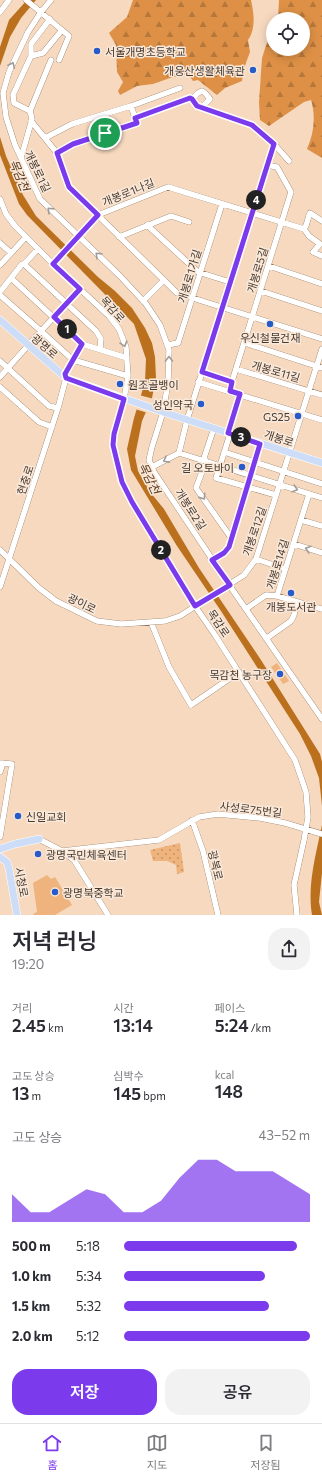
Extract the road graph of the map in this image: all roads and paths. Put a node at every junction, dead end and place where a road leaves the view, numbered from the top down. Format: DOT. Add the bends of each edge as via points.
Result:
graph roads {
  1 [pos="9,0"];
  2 [pos="26,0"];
  3 [pos="51,0"];
  4 [pos="40,11"];
  5 [pos="0,12"];
  6 [pos="50,19"];
  7 [pos="62,30"];
  8 [pos="31,56"];
  9 [pos="52,60"];
  10 [pos="59,60"];
  11 [pos="180,88"];
  12 [pos="192,99"];
  13 [pos="131,106"];
  14 [pos="199,107"];
  15 [pos="30,111"];
  16 [pos="135,118"];
  17 [pos="31,121"];
  18 [pos="45,138"];
  19 [pos="274,144"];
  20 [pos="57,153"];
  21 [pos="21,158"];
  22 [pos="289,161"];
  23 [pos="267,165"];
  24 [pos="0,199"];
  25 [pos="222,204"];
  26 [pos="252,213"];
  27 [pos="98,215"];
  28 [pos="322,221"];
  29 [pos="189,222"];
  30 [pos="282,223"];
  31 [pos="147,226"];
  32 [pos="304,229"];
  33 [pos="26,237"];
  34 [pos="119,237"];
  35 [pos="77,238"];
  36 [pos="0,243"];
  37 [pos="38,249"];
  38 [pos="11,253"];
  39 [pos="322,256"];
  40 [pos="54,263"];
  41 [pos="24,264"];
  42 [pos="0,265"];
  43 [pos="269,266"];
  44 [pos="200,273"];
  45 [pos="12,279"];
  46 [pos="164,280"];
  47 [pos="230,282"];
  48 [pos="322,284"];
  49 [pos="80,289"];
  50 [pos="261,291"];
  51 [pos="0,294"];
  52 [pos="193,298"];
  53 [pos="143,301"];
  54 [pos="67,304"];
  55 [pos="222,308"];
  56 [pos="322,311"];
  57 [pos="54,317"];
  58 [pos="253,317"];
  59 [pos="0,320"];
  60 [pos="41,331"];
  61 [pos="322,339"];
  62 [pos="245,343"];
  63 [pos="82,344"];
  64 [pos="167,345"];
  65 [pos="29,346"];
  66 [pos="100,348"];
  67 [pos="322,349"];
  68 [pos="127,358"];
  69 [pos="73,360"];
  70 [pos="0,361"];
  71 [pos="319,367"];
  72 [pos="8,368"];
  73 [pos="236,369"];
  74 [pos="202,372"];
  75 [pos="128,376"];
  76 [pos="0,377"];
  77 [pos="66,378"];
  78 [pos="198,382"];
  79 [pos="232,382"];
  80 [pos="0,387"];
  81 [pos="230,391"];
  82 [pos="309,391"];
  83 [pos="240,394"];
  84 [pos="322,395"];
  85 [pos="126,399"];
  86 [pos="58,408"];
  87 [pos="162,411"];
  88 [pos="302,413"];
  89 [pos="187,420"];
  90 [pos="322,420"];
  91 [pos="52,427"];
  92 [pos="214,428"];
  93 [pos="229,434"];
  94 [pos="260,444"];
  95 [pos="224,452"];
  96 [pos="179,453"];
  97 [pos="290,453"];
  98 [pos="206,461"];
  99 [pos="255,462"];
  100 [pos="322,463"];
  101 [pos="220,465"];
  102 [pos="152,467"];
  103 [pos="284,472"];
  104 [pos="251,476"];
  105 [pos="322,482"];
  106 [pos="280,485"];
  107 [pos="247,488"];
  108 [pos="309,494"];
  109 [pos="276,495"];
  110 [pos="322,498"];
  111 [pos="301,520"];
  112 [pos="322,526"];
  113 [pos="232,539"];
  114 [pos="294,544"];
  115 [pos="0,550"];
  116 [pos="322,553"];
  117 [pos="10,559"];
  118 [pos="256,559"];
  119 [pos="212,560"];
  120 [pos="285,569"];
  121 [pos="228,585"];
  122 [pos="0,587"];
  123 [pos="277,596"];
  124 [pos="297,602"];
  125 [pos="197,605"];
  126 [pos="246,609"];
  127 [pos="322,609"];
  128 [pos="151,622"];
  129 [pos="266,638"];
  130 [pos="239,672"];
  131 [pos="322,719"];
  132 [pos="1,763"];
  133 [pos="0,772"];
  134 [pos="192,820"];
  135 [pos="308,830"];
  136 [pos="322,834"];
  137 [pos="0,837"];
  138 [pos="39,839"];
  139 [pos="0,849"];
  140 [pos="62,851"];
  141 [pos="0,857"];
  142 [pos="17,915"];
  143 [pos="108,915"];
  144 [pos="218,915"];
  145 [pos="297,915"];
  1 -- 5 [label="street"];
  2 -- 4 [label="street"];
  3 -- 4 [label="street, 개봉로1길"];
  4 -- 6 [label="street"];
  21 -- 4 [label="street, 개봉로1길, one-way" via="6,117 3,93 9,72"];
  6 -- 7 [label="street"];
  6 -- 8 [label="street" via="31,44"];
  7 -- 8 [label="street" via="42,53"];
  7 -- 10 [label="street" via="69,36"];
  8 -- 15 [label="street" via="13,95 14,103"];
  9 -- 15 [label="street"];
  11 -- 13 [label="street"];
  12 -- 14 [label="street"];
  12 -- 14 [label="street" via="202,91 205,93 210,99"];
  12 -- 16 [label="street"];
  13 -- 16 [label="street"];
  13 -- 18 [label="street" via="72,124"];
  14 -- 19 [label="street" via="252,125"];
  15 -- 17 [label="street"];
  16 -- 20 [label="street" via="137,123 73,144"];
  17 -- 18 [label="street"];
  17 -- 21 [label="street"];
  18 -- 20 [label="street"];
  19 -- 22 [label="street"];
  19 -- 23 [label="street"];
  20 -- 27 [label="street" via="69,187"];
  35 -- 21 [label="street, 개봉로1길, one-way" via="40,199"];
  23 -- 26 [label="street"];
  23 -- 30 [label="street, 개봉로5길" via="277,167 292,192"];
  24 -- 33 [label="street, 목감로" via="6,214"];
  25 -- 26 [label="street, 개봉로1나길"];
  25 -- 27 [label="street, 개봉로1나길" via="168,187"];
  25 -- 44 [label="street, 개봉로1가길"];
  26 -- 30 [label="street, 개봉로1나길"];
  26 -- 47 [label="street"];
  27 -- 34 [label="street"];
  27 -- 35 [label="street, 개봉로1나길"];
  28 -- 32 [label="street" via="310,213"];
  29 -- 31 [label="street" via="171,216"];
  30 -- 32 [label="street"];
  30 -- 43 [label="street, 개봉로5길"];
  31 -- 34 [label="street"];
  31 -- 44 [label="street"];
  32 -- 39 [label="street" via="320,244 313,252"];
  33 -- 37 [label="street, 목감로"];
  33 -- 38 [label="street"];
  34 -- 46 [label="street"];
  35 -- 40 [label="street, 개봉로1나길"];
  53 -- 35 [label="street, 개봉로1길, one-way"];
  36 -- 38 [label="street"];
  37 -- 40 [label="street, 목감로"];
  37 -- 41 [label="street"];
  38 -- 42 [label="street"];
  40 -- 49 [label="street, 목감로"];
  41 -- 45 [label="street"];
  41 -- 54 [label="street"];
  43 -- 48 [label="street"];
  43 -- 50 [label="street, 개봉로5길"];
  44 -- 47 [label="street"];
  44 -- 52 [label="street, 개봉로1가길"];
  45 -- 51 [label="street"];
  45 -- 57 [label="street"];
  46 -- 52 [label="street" via="177,293"];
  46 -- 53 [label="street"];
  47 -- 55 [label="street"];
  49 -- 54 [label="street"];
  49 -- 68 [label="street, 목감로, one-way" via="119,330 126,347"];
  50 -- 56 [label="street"];
  50 -- 58 [label="street, 개봉로5길"];
  51 -- 60 [label="street"];
  52 -- 55 [label="street"];
  52 -- 64 [label="street, 개봉로1가길" via="178,343"];
  53 -- 64 [label="street, 개봉로1길" via="160,325"];
  54 -- 57 [label="street"];
  54 -- 66 [label="street" via="100,336"];
  55 -- 58 [label="street"];
  55 -- 74 [label="street"];
  57 -- 60 [label="street"];
  57 -- 63 [label="street"];
  58 -- 61 [label="street"];
  58 -- 62 [label="street, 개봉로5길"];
  59 -- 65 [label="main road, 광명로"];
  60 -- 65 [label="street"];
  60 -- 69 [label="street"];
  62 -- 71 [label="street, 개봉로11길"];
  62 -- 73 [label="street, 개봉로5길"];
  63 -- 66 [label="street"];
  63 -- 69 [label="street, 현충로"];
  87 -- 64 [label="street, 개봉로1길, one-way" via="168,383"];
  65 -- 72 [label="street"];
  65 -- 77 [label="main road, 광명로"];
  66 -- 68 [label="street"];
  67 -- 71 [label="street, 개봉로11길"];
  68 -- 75 [label="street, 목감로"];
  69 -- 75 [label="street"];
  69 -- 77 [label="street, 현충로" via="65,374"];
  70 -- 72 [label="street"];
  71 -- 82 [label="street, 개봉로11길"];
  72 -- 76 [label="street"];
  72 -- 86 [label="street" via="49,406"];
  73 -- 79 [label="street, 개봉로5길"];
  73 -- 82 [label="street, 개봉로11길"];
  74 -- 78 [label="street"];
  74 -- 79 [label="street"];
  75 -- 85 [label="street, 목감로"];
  77 -- 85 [label="main road, 광명로"];
  77 -- 86 [label="street, 현충로"];
  78 -- 81 [label="street"];
  78 -- 89 [label="street"];
  79 -- 81 [label="street, 개봉로5길"];
  80 -- 91 [label="street" via="39,422"];
  81 -- 83 [label="street"];
  82 -- 84 [label="street, 개봉로11길"];
  82 -- 88 [label="street, 개봉로11길"];
  83 -- 88 [label="street"];
  83 -- 93 [label="street"];
  85 -- 87 [label="main road, 개봉로"];
  85 -- 125 [label="street, 목감로" via="114,434 113,445 122,482"];
  86 -- 91 [label="street, 현충로"];
  87 -- 89 [label="main road, 개봉로"];
  87 -- 102 [label="street" via="152,447"];
  88 -- 90 [label="street"];
  88 -- 97 [label="street, 개봉로11길"];
  89 -- 92 [label="main road, 개봉로"];
  89 -- 96 [label="street"];
  91 -- 117 [label="street, 현충로"];
  92 -- 93 [label="main road, 개봉로"];
  92 -- 98 [label="street" via="204,458"];
  93 -- 94 [label="main road, 개봉로"];
  93 -- 95 [label="street"];
  94 -- 97 [label="main road, 개봉로"];
  94 -- 99 [label="street"];
  95 -- 99 [label="street"];
  95 -- 101 [label="street"];
  96 -- 98 [label="street"];
  96 -- 102 [label="street, one-way"];
  97 -- 100 [label="main road, 개봉로"];
  97 -- 103 [label="street, 개봉로12길"];
  98 -- 101 [label="street"];
  98 -- 113 [label="street, one-way" via="196,488"];
  99 -- 103 [label="street"];
  99 -- 104 [label="street"];
  101 -- 104 [label="street"];
  101 -- 107 [label="street, 개봉로12길" via="216,478"];
  102 -- 119 [label="street, 개봉로2길"];
  103 -- 105 [label="street"];
  103 -- 106 [label="street, 개봉로12길"];
  104 -- 106 [label="street"];
  104 -- 107 [label="street"];
  106 -- 108 [label="street, one-way"];
  106 -- 109 [label="street, 개봉로12길"];
  107 -- 109 [label="street, 개봉로12길"];
  107 -- 113 [label="street"];
  108 -- 110 [label="street"];
  108 -- 111 [label="street, 개봉로14길"];
  109 -- 118 [label="street, 개봉로12길"];
  111 -- 112 [label="street"];
  111 -- 114 [label="street, 개봉로14길"];
  113 -- 119 [label="street" via="224,553"];
  116 -- 114 [label="street, one-way"];
  114 -- 120 [label="street, 개봉로14길"];
  115 -- 117 [label="street, 광이로"];
  117 -- 122 [label="street, 현충로"];
  117 -- 128 [label="street, 광이로" via="39,588 75,612 97,621 121,624"];
  118 -- 120 [label="street"];
  118 -- 121 [label="street, 개봉로12길" via="244,575"];
  119 -- 121 [label="street, 개봉로2길"];
  120 -- 123 [label="street, 개봉로14길"];
  121 -- 125 [label="street"];
  121 -- 126 [label="street, 개봉로2길"];
  123 -- 124 [label="street, 개봉로14길"];
  123 -- 126 [label="street" via="266,595"];
  124 -- 127 [label="street, 개봉로14길"];
  124 -- 129 [label="street" via="291,620"];
  125 -- 128 [label="street, 광이로" via="180,616"];
  125 -- 130 [label="street, 목감로"];
  126 -- 129 [label="street, 개봉로2길"];
  128 -- 130 [label="street" via="169,668 191,705"];
  129 -- 131 [label="street, 개봉로2길"];
  130 -- 135 [label="street, 목감로" via="295,760 306,792"];
  132 -- 133 [label="street"];
  132 -- 137 [label="street" via="12,764"];
  134 -- 135 [label="street, 사성로75번길" via="218,814 260,818"];
  134 -- 140 [label="street, 사성로75번길" via="159,840"];
  134 -- 144 [label="street, 광복로" via="203,851"];
  135 -- 136 [label="street, 사성로75번길"];
  135 -- 145 [label="street, 목감로" via="294,886"];
  138 -- 139 [label="main road"];
  138 -- 140 [label="street"];
  140 -- 143 [label="street" via="74,860"];
  141 -- 142 [label="main road, 시청로" via="7,862 10,869"];
}
